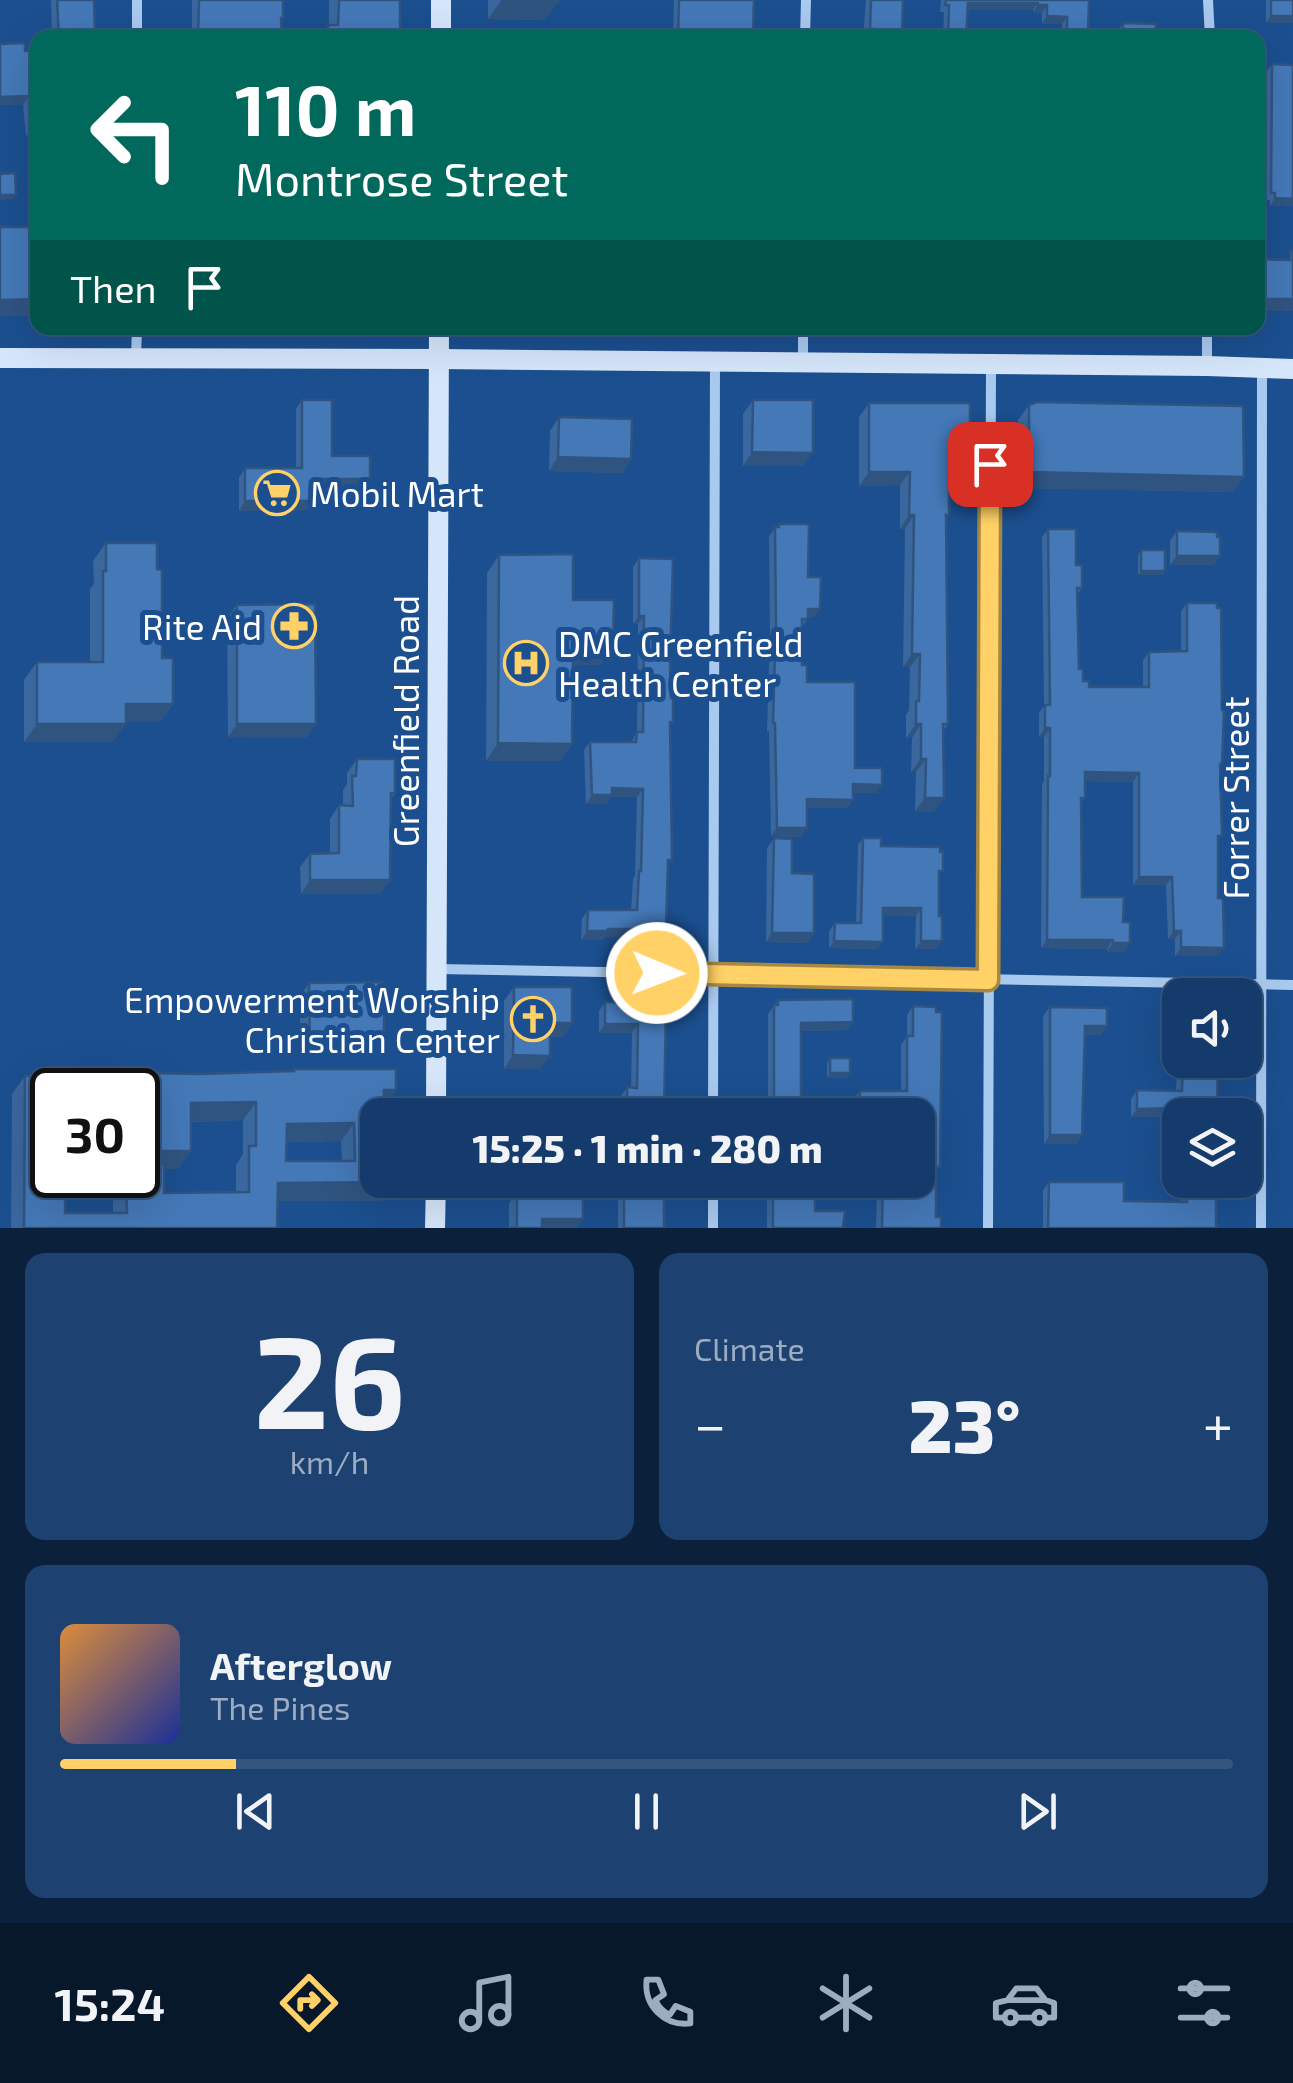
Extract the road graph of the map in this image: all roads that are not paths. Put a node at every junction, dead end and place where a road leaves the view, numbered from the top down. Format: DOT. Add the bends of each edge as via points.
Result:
graph roads {
  1 [pos="138,0"];
  2 [pos="441,0"];
  3 [pos="806,0"];
  4 [pos="1208,0"];
  5 [pos="138,30"];
  6 [pos="441,30"];
  7 [pos="805,30"];
  8 [pos="1210,30"];
  9 [pos="137,335"];
  10 [pos="439,335"];
  11 [pos="803,335"];
  12 [pos="1207,335"];
  13 [pos="0,358"];
  14 [pos="136,358"];
  15 [pos="439,359"];
  16 [pos="716,362"];
  17 [pos="803,362"];
  18 [pos="991,364"];
  19 [pos="1207,366"];
  20 [pos="1262,368"];
  21 [pos="1293,369"];
  22 [pos="436,969"];
  23 [pos="714,974"];
  24 [pos="1262,978"];
  25 [pos="988,980"];
  26 [pos="1162,983"];
  27 [pos="1262,984"];
  28 [pos="1293,985"];
  29 [pos="1262,1078"];
  30 [pos="436,1098"];
  31 [pos="713,1098"];
  32 [pos="436,1198"];
  33 [pos="713,1198"];
  34 [pos="436,1228"];
  35 [pos="713,1228"];
  36 [pos="988,1228"];
  37 [pos="1261,1228"];
  1 -- 5 [label="street"];
  2 -- 6 [label="main road"];
  3 -- 7 [label="street"];
  4 -- 8 [label="street"];
  9 -- 14 [label="street"];
  10 -- 15 [label="main road, Greenfield Road"];
  11 -- 17 [label="street"];
  12 -- 19 [label="street"];
  13 -- 14 [label="main road"];
  14 -- 15 [label="main road"];
  15 -- 16 [label="main road"];
  15 -- 22 [label="main road, Greenfield Road"];
  16 -- 17 [label="main road"];
  16 -- 23 [label="street"];
  17 -- 18 [label="main road"];
  18 -- 19 [label="main road"];
  18 -- 25 [label="street"];
  19 -- 20 [label="main road"];
  20 -- 21 [label="main road"];
  20 -- 24 [label="street, Forrer Street"];
  22 -- 23 [label="street"];
  22 -- 30 [label="main road, Greenfield Road"];
  23 -- 25 [label="street"];
  23 -- 31 [label="street"];
  25 -- 26 [label="street"];
  25 -- 36 [label="street"];
  27 -- 28 [label="street"];
  29 -- 37 [label="street, Forrer Street"];
  32 -- 34 [label="main road"];
  33 -- 35 [label="street"];
}
